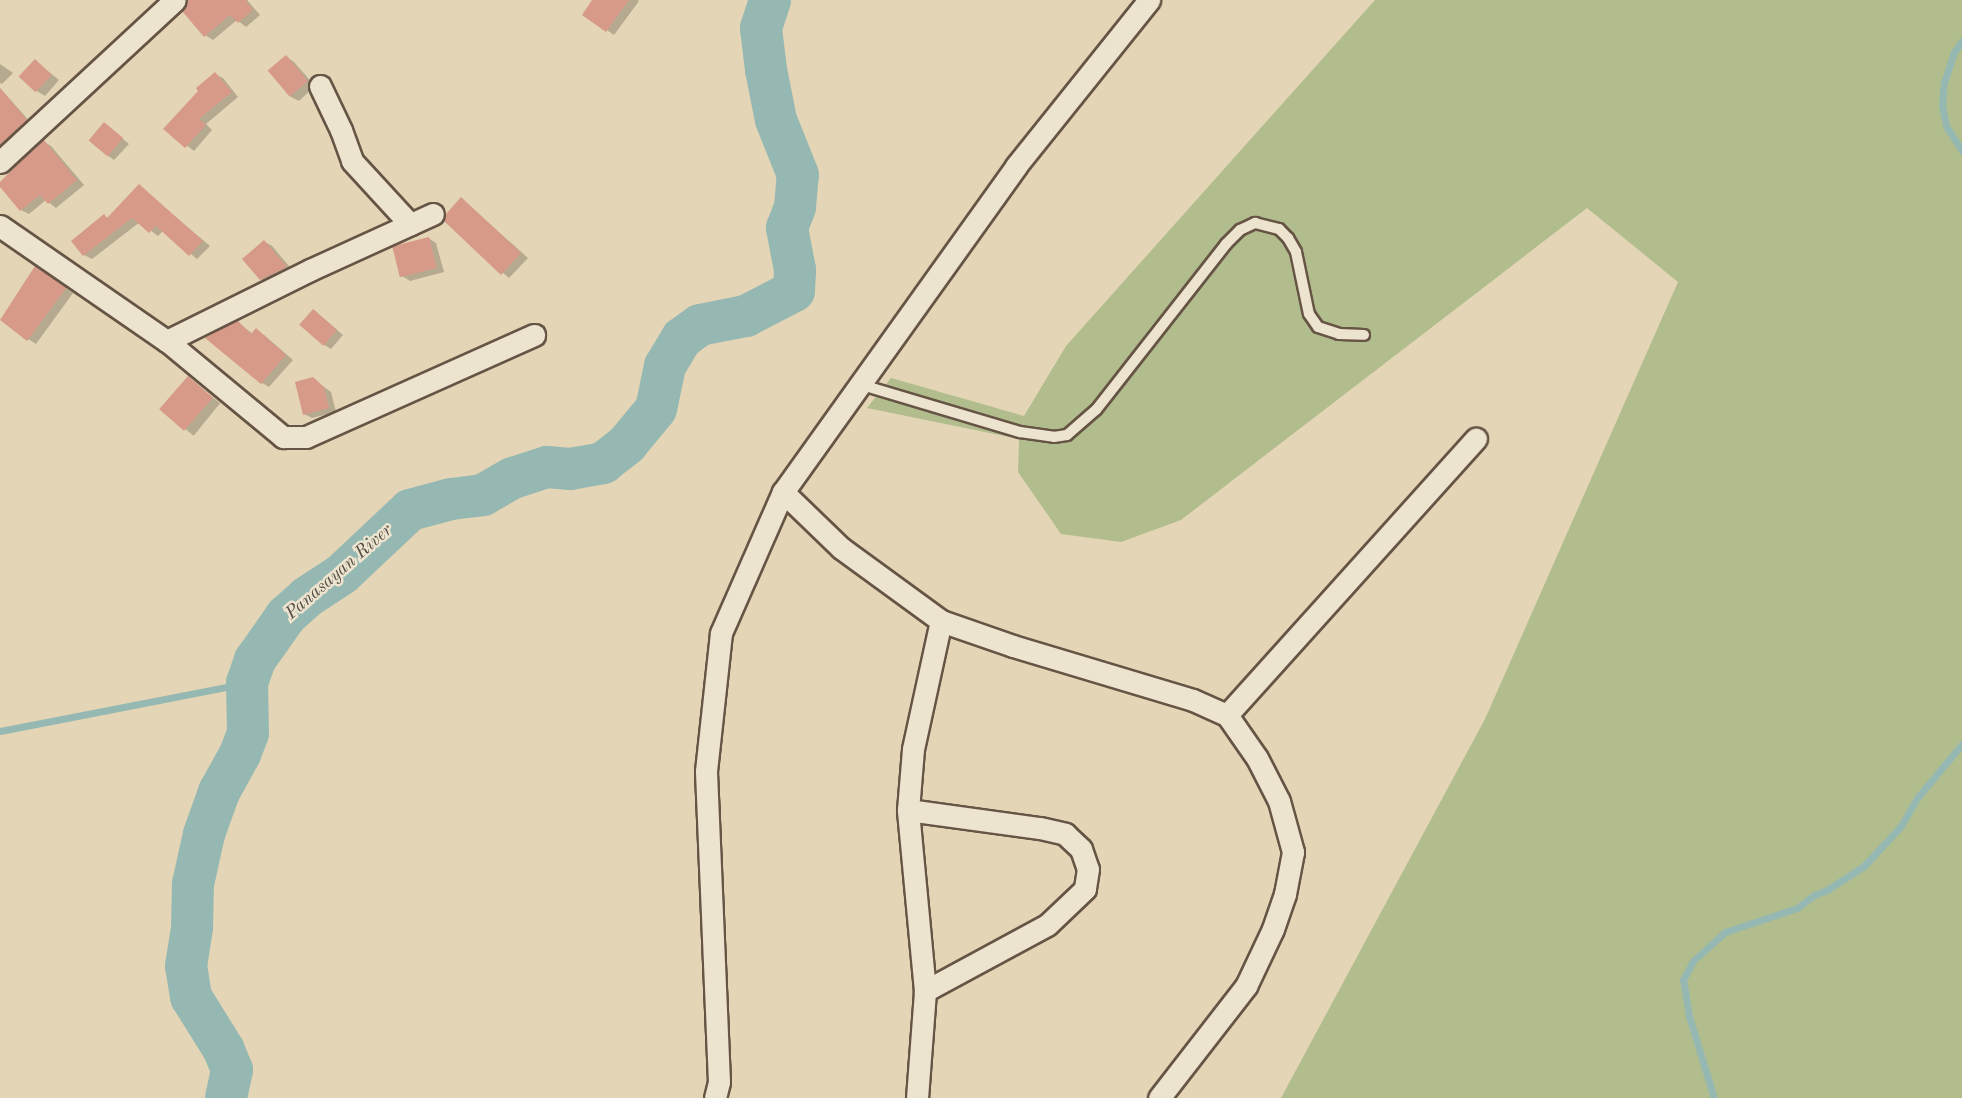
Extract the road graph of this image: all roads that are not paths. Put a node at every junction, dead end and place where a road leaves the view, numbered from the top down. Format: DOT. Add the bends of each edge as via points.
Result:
graph roads {
  1 [pos="175,0"];
  2 [pos="1149,0"];
  3 [pos="321,86"];
  4 [pos="0,162"];
  5 [pos="433,214"];
  6 [pos="410,224"];
  7 [pos="0,226"];
  8 [pos="534,335"];
  9 [pos="1364,335"];
  10 [pos="167,341"];
  11 [pos="862,385"];
  12 [pos="1476,438"];
  13 [pos="783,492"];
  14 [pos="941,621"];
  15 [pos="1227,714"];
  16 [pos="908,810"];
  17 [pos="925,992"];
  18 [pos="715,1098"];
  19 [pos="917,1098"];
  20 [pos="1159,1098"];
  1 -- 4 [label="street"];
  2 -- 11 [label="street" via="1016,166"];
  3 -- 6 [label="street" via="352,161"];
  5 -- 6 [label="street"];
  6 -- 10 [label="street"];
  7 -- 10 [label="street"];
  8 -- 10 [label="street" via="306,437 284,437"];
  9 -- 11 [label="lane" via="1339,334 1318,327 1309,314 1292,245 1279,229 1255,223 1240,230 1226,244 1096,410 1066,435 1020,432"];
  11 -- 13 [label="street"];
  12 -- 15 [label="street"];
  13 -- 14 [label="street" via="842,548"];
  13 -- 18 [label="street" via="721,633 706,771 719,1082"];
  14 -- 15 [label="street"];
  14 -- 16 [label="street" via="913,749"];
  15 -- 20 [label="street" via="1257,758 1279,801 1293,852 1273,929 1246,986"];
  16 -- 17 [label="street"];
  16 -- 17 [label="street" via="1065,834 1081,849 1088,869 1085,890 1047,925"];
  17 -- 19 [label="street"];
}
